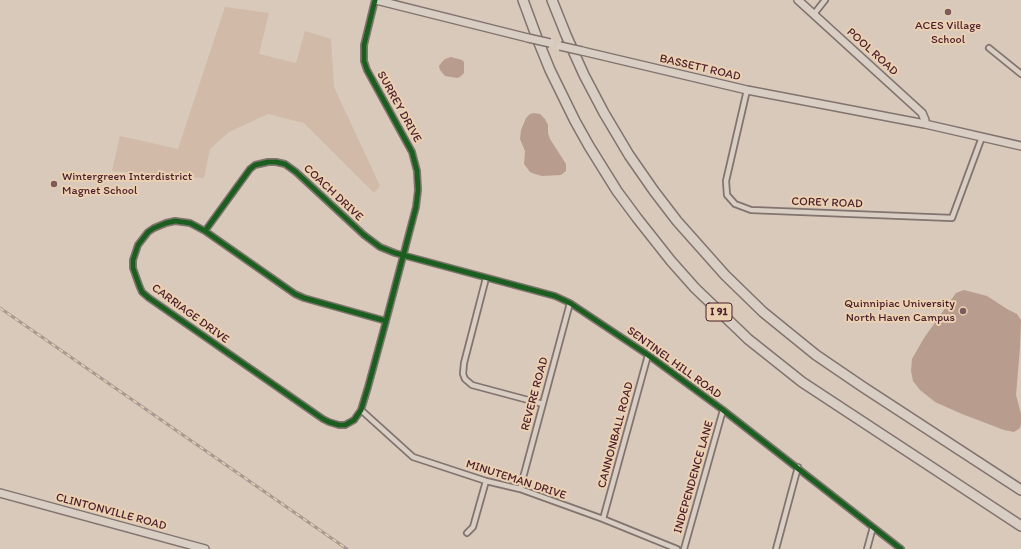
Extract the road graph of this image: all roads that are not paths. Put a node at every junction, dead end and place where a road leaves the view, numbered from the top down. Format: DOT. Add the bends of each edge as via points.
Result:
graph roads {
  1 [pos="376,0"];
  2 [pos="524,0"];
  3 [pos="552,0"];
  4 [pos="798,0"];
  5 [pos="824,0"];
  6 [pos="392,2"];
  7 [pos="814,14"];
  8 [pos="989,48"];
  9 [pos="1021,74"];
  10 [pos="747,90"];
  11 [pos="925,124"];
  12 [pos="982,137"];
  13 [pos="1021,146"];
  14 [pos="205,231"];
  15 [pos="403,255"];
  16 [pos="486,278"];
  17 [pos="570,303"];
  18 [pos="386,321"];
  19 [pos="648,355"];
  20 [pos="543,404"];
  21 [pos="361,410"];
  22 [pos="723,410"];
  23 [pos="798,468"];
  24 [pos="486,481"];
  25 [pos="520,489"];
  26 [pos="1021,490"];
  27 [pos="0,493"];
  28 [pos="603,519"];
  29 [pos="1021,526"];
  30 [pos="872,527"];
  31 [pos="467,533"];
  32 [pos="205,549"];
  33 [pos="677,549"];
  34 [pos="684,549"];
  35 [pos="776,549"];
  36 [pos="867,549"];
  37 [pos="901,549"];
  1 -- 6 [label="street, BASSETT ROAD"];
  1 -- 15 [label="street, SURREY DRIVE" via="364,45 364,61 412,152 418,177 418,197"];
  2 -- 29 [label="highway, I 91" via="550,70 589,146 637,218 696,288 748,339 802,382"];
  3 -- 26 [label="highway, I 91" via="590,86 629,155 677,221 725,275 767,315 816,355"];
  4 -- 7 [label="street, POOL ROAD"];
  5 -- 7 [label="street"];
  6 -- 10 [label="street, BASSETT ROAD, bridge" via="582,52"];
  7 -- 11 [label="street, POOL ROAD" via="922,113 925,116"];
  8 -- 9 [label="street"];
  10 -- 11 [label="street, BASSETT ROAD"];
  10 -- 12 [label="street, COREY ROAD" via="726,181 727,195 735,204 751,210 952,218"];
  11 -- 12 [label="street, BASSETT ROAD"];
  12 -- 13 [label="street, BASSETT ROAD"];
  14 -- 15 [label="street, COACH DRIVE" via="250,169 259,164 276,162 285,164 296,172 374,244"];
  14 -- 18 [label="street, CARRIAGE DRIVE" via="295,294"];
  14 -- 21 [label="street, CARRIAGE DRIVE" via="190,223 175,221 148,232 138,245 133,260 133,268 142,292 328,422 339,425 350,423"];
  15 -- 16 [label="street, SENTINEL HILL ROAD"];
  15 -- 18 [label="street, SURREY DRIVE"];
  16 -- 17 [label="street, SENTINEL HILL ROAD" via="555,296"];
  16 -- 20 [label="street" via="464,363 465,379 472,385"];
  17 -- 19 [label="street, SENTINEL HILL ROAD"];
  17 -- 20 [label="street, REVERE ROAD"];
  18 -- 21 [label="street, SURREY DRIVE"];
  19 -- 22 [label="street, SENTINEL HILL ROAD"];
  19 -- 28 [label="street, CANNONBALL ROAD"];
  20 -- 25 [label="street, REVERE ROAD"];
  21 -- 24 [label="street, MINUTEMAN DRIVE" via="413,457"];
  22 -- 23 [label="street, SENTINEL HILL ROAD"];
  22 -- 34 [label="street, INDEPENDENCE LANE"];
  23 -- 30 [label="street, SENTINEL HILL ROAD"];
  23 -- 35 [label="street"];
  24 -- 25 [label="street, MINUTEMAN DRIVE"];
  24 -- 31 [label="street" via="473,527"];
  25 -- 28 [label="street, MINUTEMAN DRIVE"];
  27 -- 32 [label="street, CLINTONVILLE ROAD"];
  28 -- 33 [label="street, MINUTEMAN DRIVE"];
  30 -- 36 [label="street"];
  30 -- 37 [label="street, SENTINEL HILL ROAD"];
}
